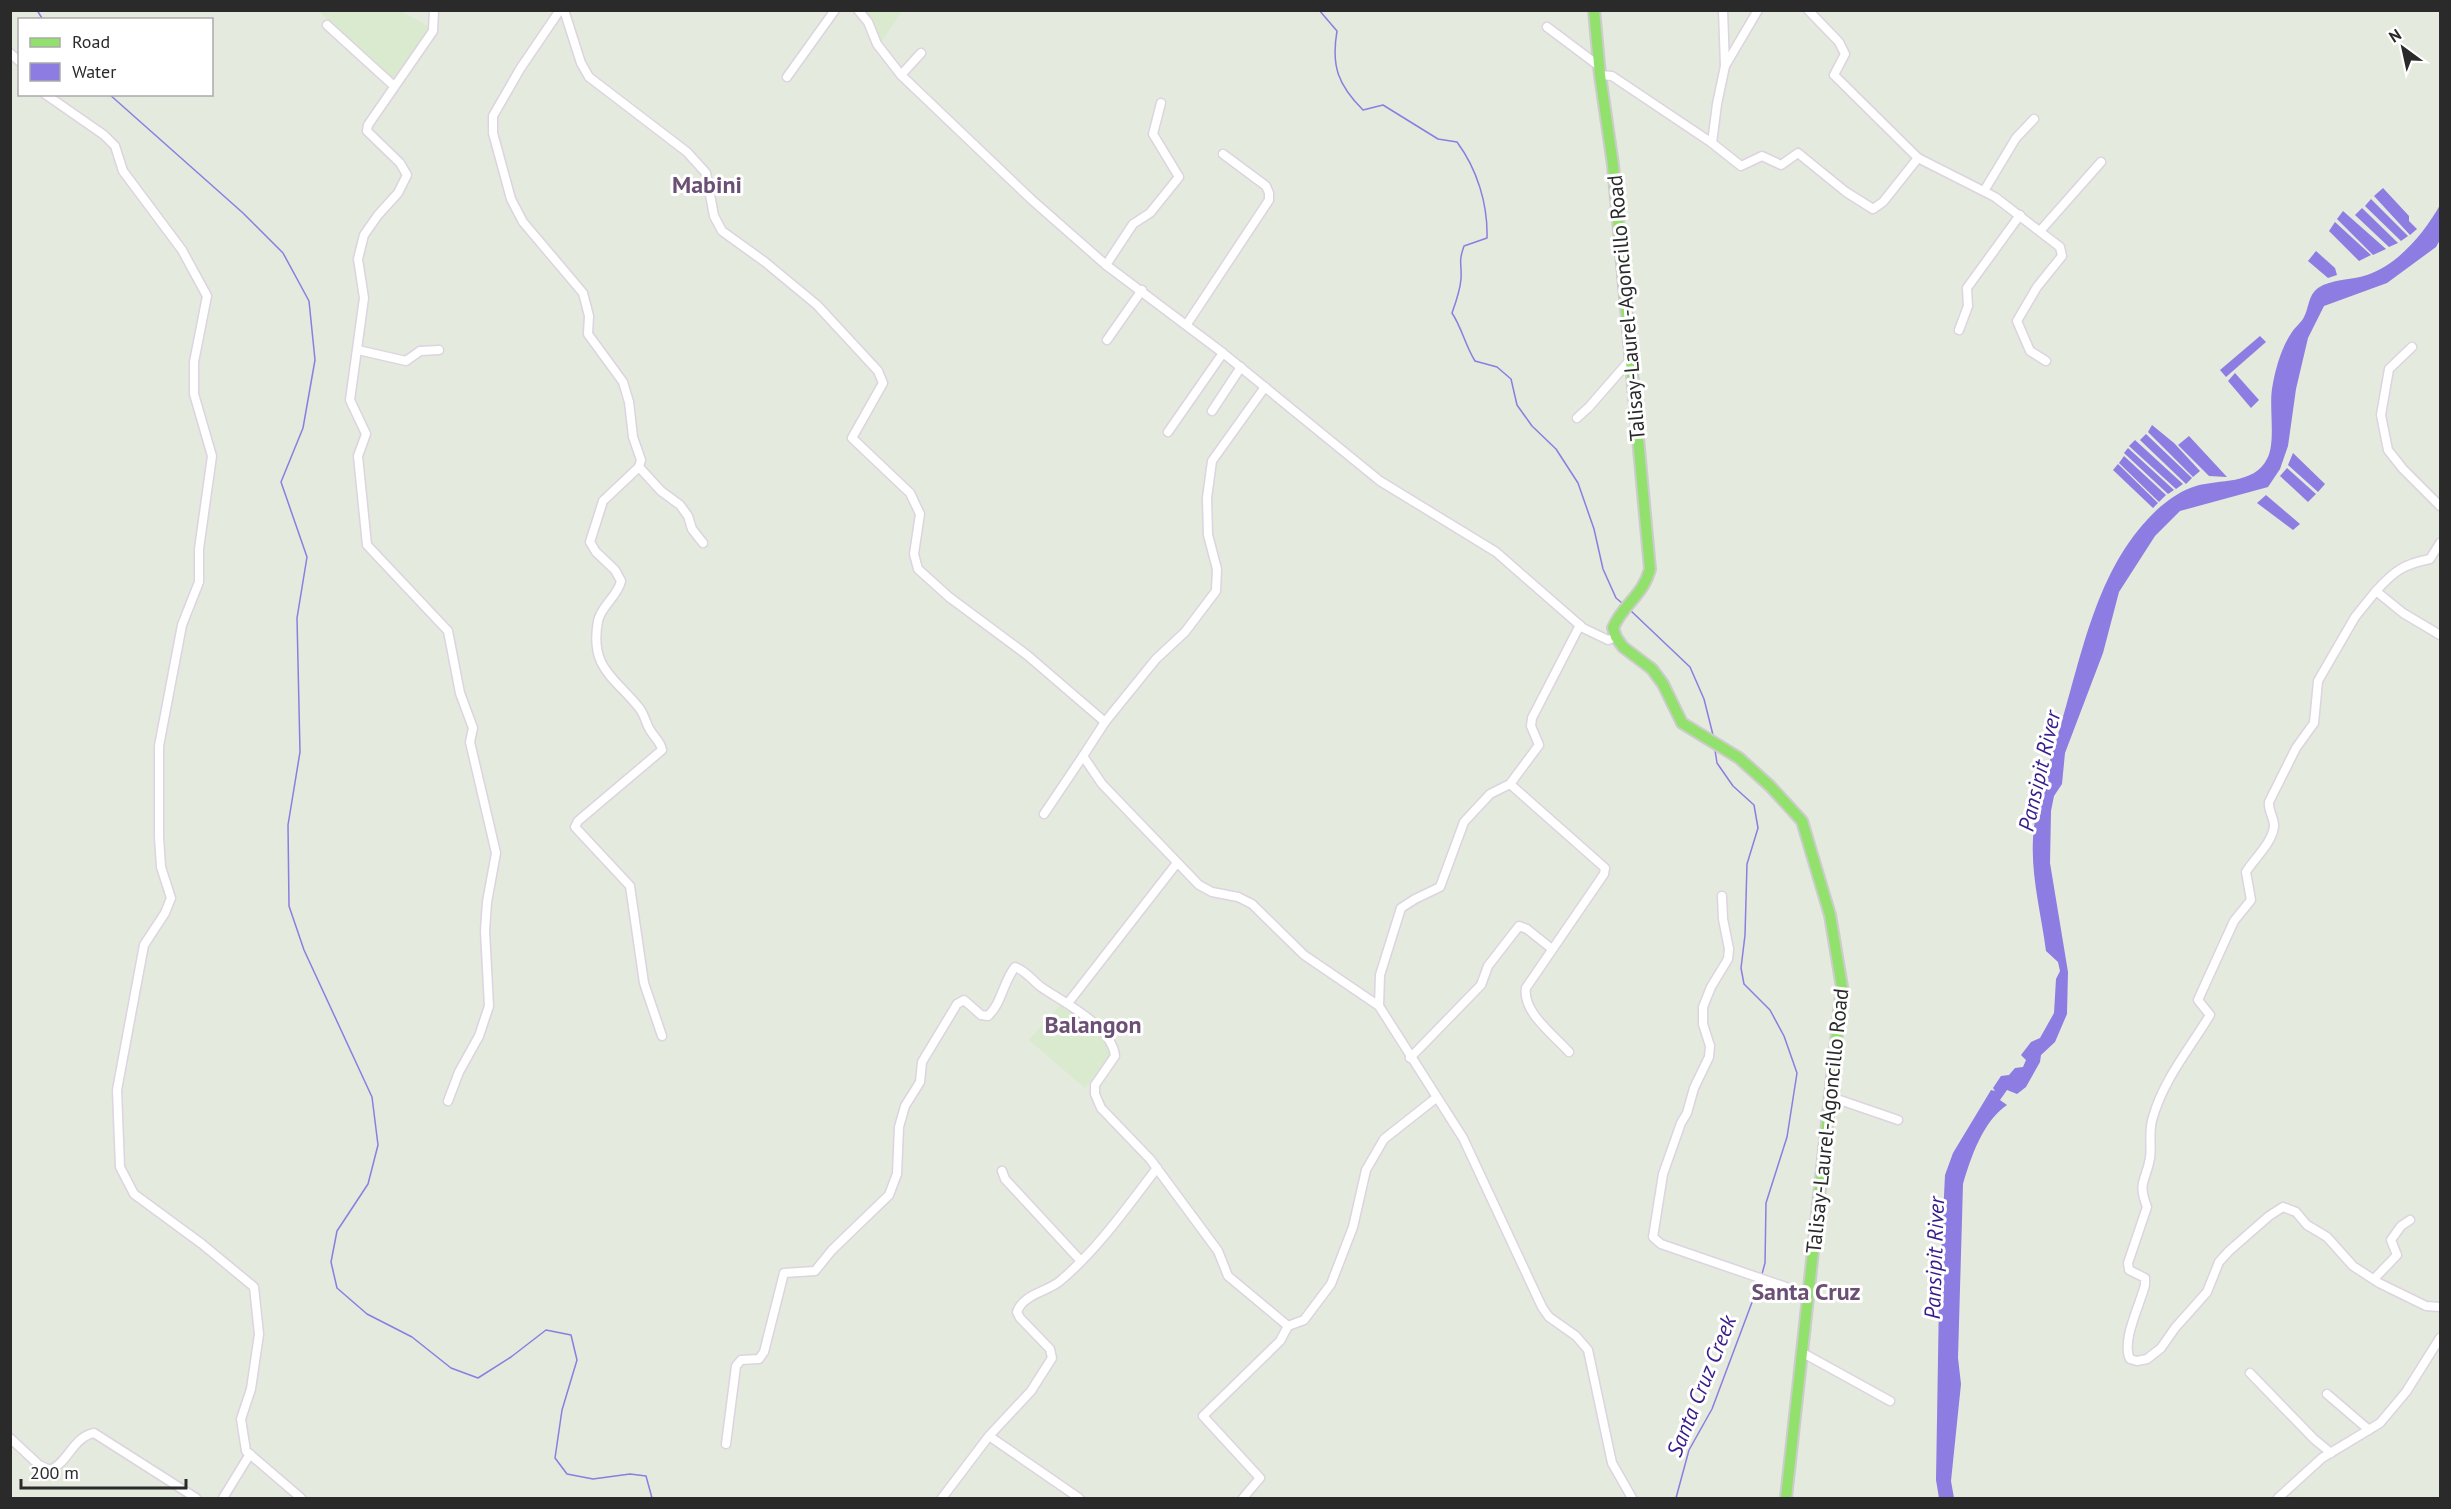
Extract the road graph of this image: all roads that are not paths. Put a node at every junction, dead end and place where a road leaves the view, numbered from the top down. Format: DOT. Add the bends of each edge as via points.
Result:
graph roads {
  1 [pos="434,10"];
  2 [pos="560,10"];
  3 [pos="564,10"];
  4 [pos="836,10"];
  5 [pos="858,10"];
  6 [pos="1594,10"];
  7 [pos="1723,10"];
  8 [pos="1758,10"];
  9 [pos="1808,10"];
  10 [pos="327,26"];
  11 [pos="1548,27"];
  12 [pos="921,53"];
  13 [pos="1725,66"];
  14 [pos="1600,70"];
  15 [pos="902,75"];
  16 [pos="787,77"];
  17 [pos="394,86"];
  18 [pos="48,96"];
  19 [pos="1161,104"];
  20 [pos="2034,119"];
  21 [pos="1712,143"];
  22 [pos="1223,154"];
  23 [pos="1918,158"];
  24 [pos="2100,162"];
  25 [pos="1984,191"];
  26 [pos="2020,215"];
  27 [pos="2040,231"];
  28 [pos="1106,265"];
  29 [pos="1142,290"];
  30 [pos="1187,324"];
  31 [pos="1959,330"];
  32 [pos="1107,340"];
  33 [pos="2412,347"];
  34 [pos="358,350"];
  35 [pos="439,350"];
  36 [pos="1223,352"];
  37 [pos="1630,360"];
  38 [pos="2046,361"];
  39 [pos="1241,367"];
  40 [pos="1264,387"];
  41 [pos="1212,411"];
  42 [pos="1577,418"];
  43 [pos="1168,432"];
  44 [pos="639,466"];
  45 [pos="2440,506"];
  46 [pos="703,543"];
  47 [pos="2440,543"];
  48 [pos="2376,591"];
  49 [pos="1580,625"];
  50 [pos="2440,635"];
  51 [pos="1616,637"];
  52 [pos="1105,722"];
  53 [pos="1083,756"];
  54 [pos="1510,784"];
  55 [pos="1044,814"];
  56 [pos="1177,863"];
  57 [pos="1722,896"];
  58 [pos="1552,949"];
  59 [pos="1068,1003"];
  60 [pos="1379,1006"];
  61 [pos="662,1036"];
  62 [pos="1569,1052"];
  63 [pos="1410,1058"];
  64 [pos="1831,1097"];
  65 [pos="1436,1098"];
  66 [pos="448,1101"];
  67 [pos="1898,1120"];
  68 [pos="1157,1168"];
  69 [pos="1002,1172"];
  70 [pos="2410,1220"];
  71 [pos="1080,1260"];
  72 [pos="2374,1279"];
  73 [pos="1809,1295"];
  74 [pos="2440,1307"];
  75 [pos="1288,1326"];
  76 [pos="2440,1338"];
  77 [pos="1803,1353"];
  78 [pos="2250,1373"];
  79 [pos="2327,1394"];
  80 [pos="1890,1401"];
  81 [pos="2369,1430"];
  82 [pos="989,1436"];
  83 [pos="10,1438"];
  84 [pos="726,1444"];
  85 [pos="2331,1453"];
  86 [pos="250,1454"];
  87 [pos="196,1498"];
  88 [pos="223,1498"];
  89 [pos="301,1498"];
  90 [pos="942,1498"];
  91 [pos="1079,1498"];
  92 [pos="1243,1498"];
  93 [pos="1632,1498"];
  94 [pos="1786,1498"];
  95 [pos="2278,1498"];
  1 -- 17 [label="street" via="433,31"];
  2 -- 44 [label="street" via="492,116 493,133 510,199 583,293 589,316 588,334 623,382 641,458"];
  3 -- 52 [label="street" via="589,77 687,152 706,173 714,216 722,231 816,305 878,371 883,383 852,438 910,494 920,514 914,554 918,569"];
  4 -- 16 [label="street"];
  5 -- 15 [label="street" via="877,44"];
  6 -- 14 [label="main road, Talisay-Laurel-Agoncillo Road"];
  7 -- 13 [label="street"];
  8 -- 13 [label="street"];
  9 -- 23 [label="street" via="1839,42 1845,54 1834,75"];
  10 -- 17 [label="street"];
  11 -- 14 [label="street"];
  12 -- 15 [label="street"];
  13 -- 21 [label="street"];
  14 -- 21 [label="street"];
  14 -- 37 [label="main road, Talisay-Laurel-Agoncillo Road" via="1613,165"];
  15 -- 28 [label="street"];
  17 -- 34 [label="street" via="367,131 407,175 398,193 364,235 358,259 364,298"];
  18 -- 86 [label="street" via="115,146 123,171 182,250 207,296 194,362 194,394 212,456 199,549 199,582 182,625 159,746 160,857 171,898 144,945 117,1090 120,1167 134,1194 254,1287 259,1334 251,1389 241,1419 246,1451"];
  19 -- 28 [label="street" via="1153,134 1179,177 1150,213 1133,224"];
  20 -- 25 [label="street" via="2016,138"];
  21 -- 23 [label="street" via="1741,166 1762,156 1781,165 1798,153 1873,209"];
  22 -- 30 [label="street" via="1266,186 1269,200"];
  23 -- 25 [label="street"];
  24 -- 27 [label="street"];
  25 -- 26 [label="street"];
  26 -- 27 [label="street"];
  26 -- 31 [label="street" via="1967,288 1968,306"];
  27 -- 38 [label="street" via="2060,247 2062,256 2017,321 2030,351"];
  28 -- 29 [label="street"];
  29 -- 30 [label="street"];
  29 -- 32 [label="street"];
  30 -- 36 [label="street"];
  33 -- 45 [label="street" via="2390,369 2381,415 2388,450"];
  34 -- 35 [label="street" via="406,361 420,351"];
  34 -- 66 [label="street" via="350,400 366,434 358,456 367,545 448,631 460,693 473,728 470,742 496,853 485,931 489,1005"];
  36 -- 39 [label="street"];
  36 -- 43 [label="street"];
  37 -- 42 [label="street"];
  37 -- 51 [label="main road, Talisay-Laurel-Agoncillo Road" via="1650,569 1646,584 1613,628"];
  39 -- 40 [label="street"];
  39 -- 41 [label="street"];
  40 -- 49 [label="street" via="1380,481 1496,552"];
  40 -- 52 [label="street" via="1212,460 1208,535 1217,569 1216,591"];
  44 -- 46 [label="street" via="660,490 681,505"];
  44 -- 61 [label="street" via="603,501 591,539 593,549 621,581 600,615 598,646 602,668 641,710 663,748 575,827 630,886 644,983"];
  47 -- 48 [label="street" via="2430,559 2409,563"];
  48 -- 50 [label="street"];
  48 -- 72 [label="street" via="2355,617 2318,681 2314,723 2269,802 2274,825 2246,872 2251,900 2234,921 2198,1000 2210,1015 2172,1074 2152,1117 2149,1161 2141,1183 2147,1207 2128,1263 2128,1270 2145,1278 2145,1286 2126,1342 2127,1353 2137,1361 2147,1359 2161,1347 2207,1292 2229,1251 2283,1207 2296,1212 2307,1225 2327,1237 2353,1266"];
  49 -- 51 [label="street" via="1597,637"];
  49 -- 54 [label="street" via="1532,718 1539,745"];
  51 -- 64 [label="main road, Talisay-Laurel-Agoncillo Road" via="1652,669 1682,723 1739,758 1802,821 1830,915 1842,987"];
  52 -- 53 [label="street"];
  53 -- 55 [label="street"];
  53 -- 56 [label="street" via="1102,784"];
  54 -- 58 [label="street" via="1605,868"];
  54 -- 60 [label="street" via="1490,794 1464,822 1440,887 1401,908 1380,975"];
  56 -- 59 [label="street"];
  56 -- 60 [label="street" via="1199,885 1252,904 1304,955"];
  57 -- 73 [label="street" via="1728,959 1710,987 1703,1007 1703,1024 1710,1046 1708,1057 1663,1174 1653,1237 1661,1244"];
  58 -- 62 [label="street" via="1526,988 1524,998 1530,1010"];
  58 -- 63 [label="street" via="1519,926 1488,966 1481,985"];
  59 -- 68 [label="street" via="1107,1036 1115,1050 1113,1061 1095,1085 1101,1108"];
  59 -- 84 [label="street" via="1015,967 988,1016 981,1015 964,1000 957,1004 922,1062 920,1082 906,1106 899,1127 897,1174 889,1195 815,1271 784,1273 764,1352 759,1359 741,1360 736,1366"];
  60 -- 63 [label="street"];
  63 -- 65 [label="street"];
  64 -- 67 [label="street"];
  64 -- 73 [label="main road, Talisay-Laurel-Agoncillo Road"];
  65 -- 75 [label="street" via="1384,1139 1366,1170 1353,1227 1331,1284 1304,1320"];
  65 -- 93 [label="street" via="1463,1138 1542,1307 1588,1350 1612,1463"];
  68 -- 71 [label="street"];
  68 -- 75 [label="street" via="1218,1251 1228,1276"];
  69 -- 71 [label="street"];
  70 -- 72 [label="street" via="2391,1240 2397,1255"];
  71 -- 82 [label="street" via="1062,1280 1019,1306 1020,1318 1050,1349 1052,1359 1031,1391"];
  72 -- 74 [label="street" via="2400,1295 2426,1306"];
  73 -- 77 [label="main road, Talisay-Laurel-Agoncillo Road"];
  75 -- 92 [label="street" via="1280,1341 1203,1416 1260,1478"];
  76 -- 81 [label="street" via="2406,1392"];
  77 -- 80 [label="street"];
  77 -- 94 [label="main road, Talisay-Laurel-Agoncillo Road"];
  78 -- 85 [label="street"];
  79 -- 81 [label="street"];
  81 -- 85 [label="street"];
  82 -- 90 [label="street"];
  82 -- 91 [label="street"];
  83 -- 87 [label="street" via="50,1470 59,1466 75,1444 94,1432"];
  85 -- 95 [label="street"];
  86 -- 88 [label="street"];
  86 -- 89 [label="street"];
}
